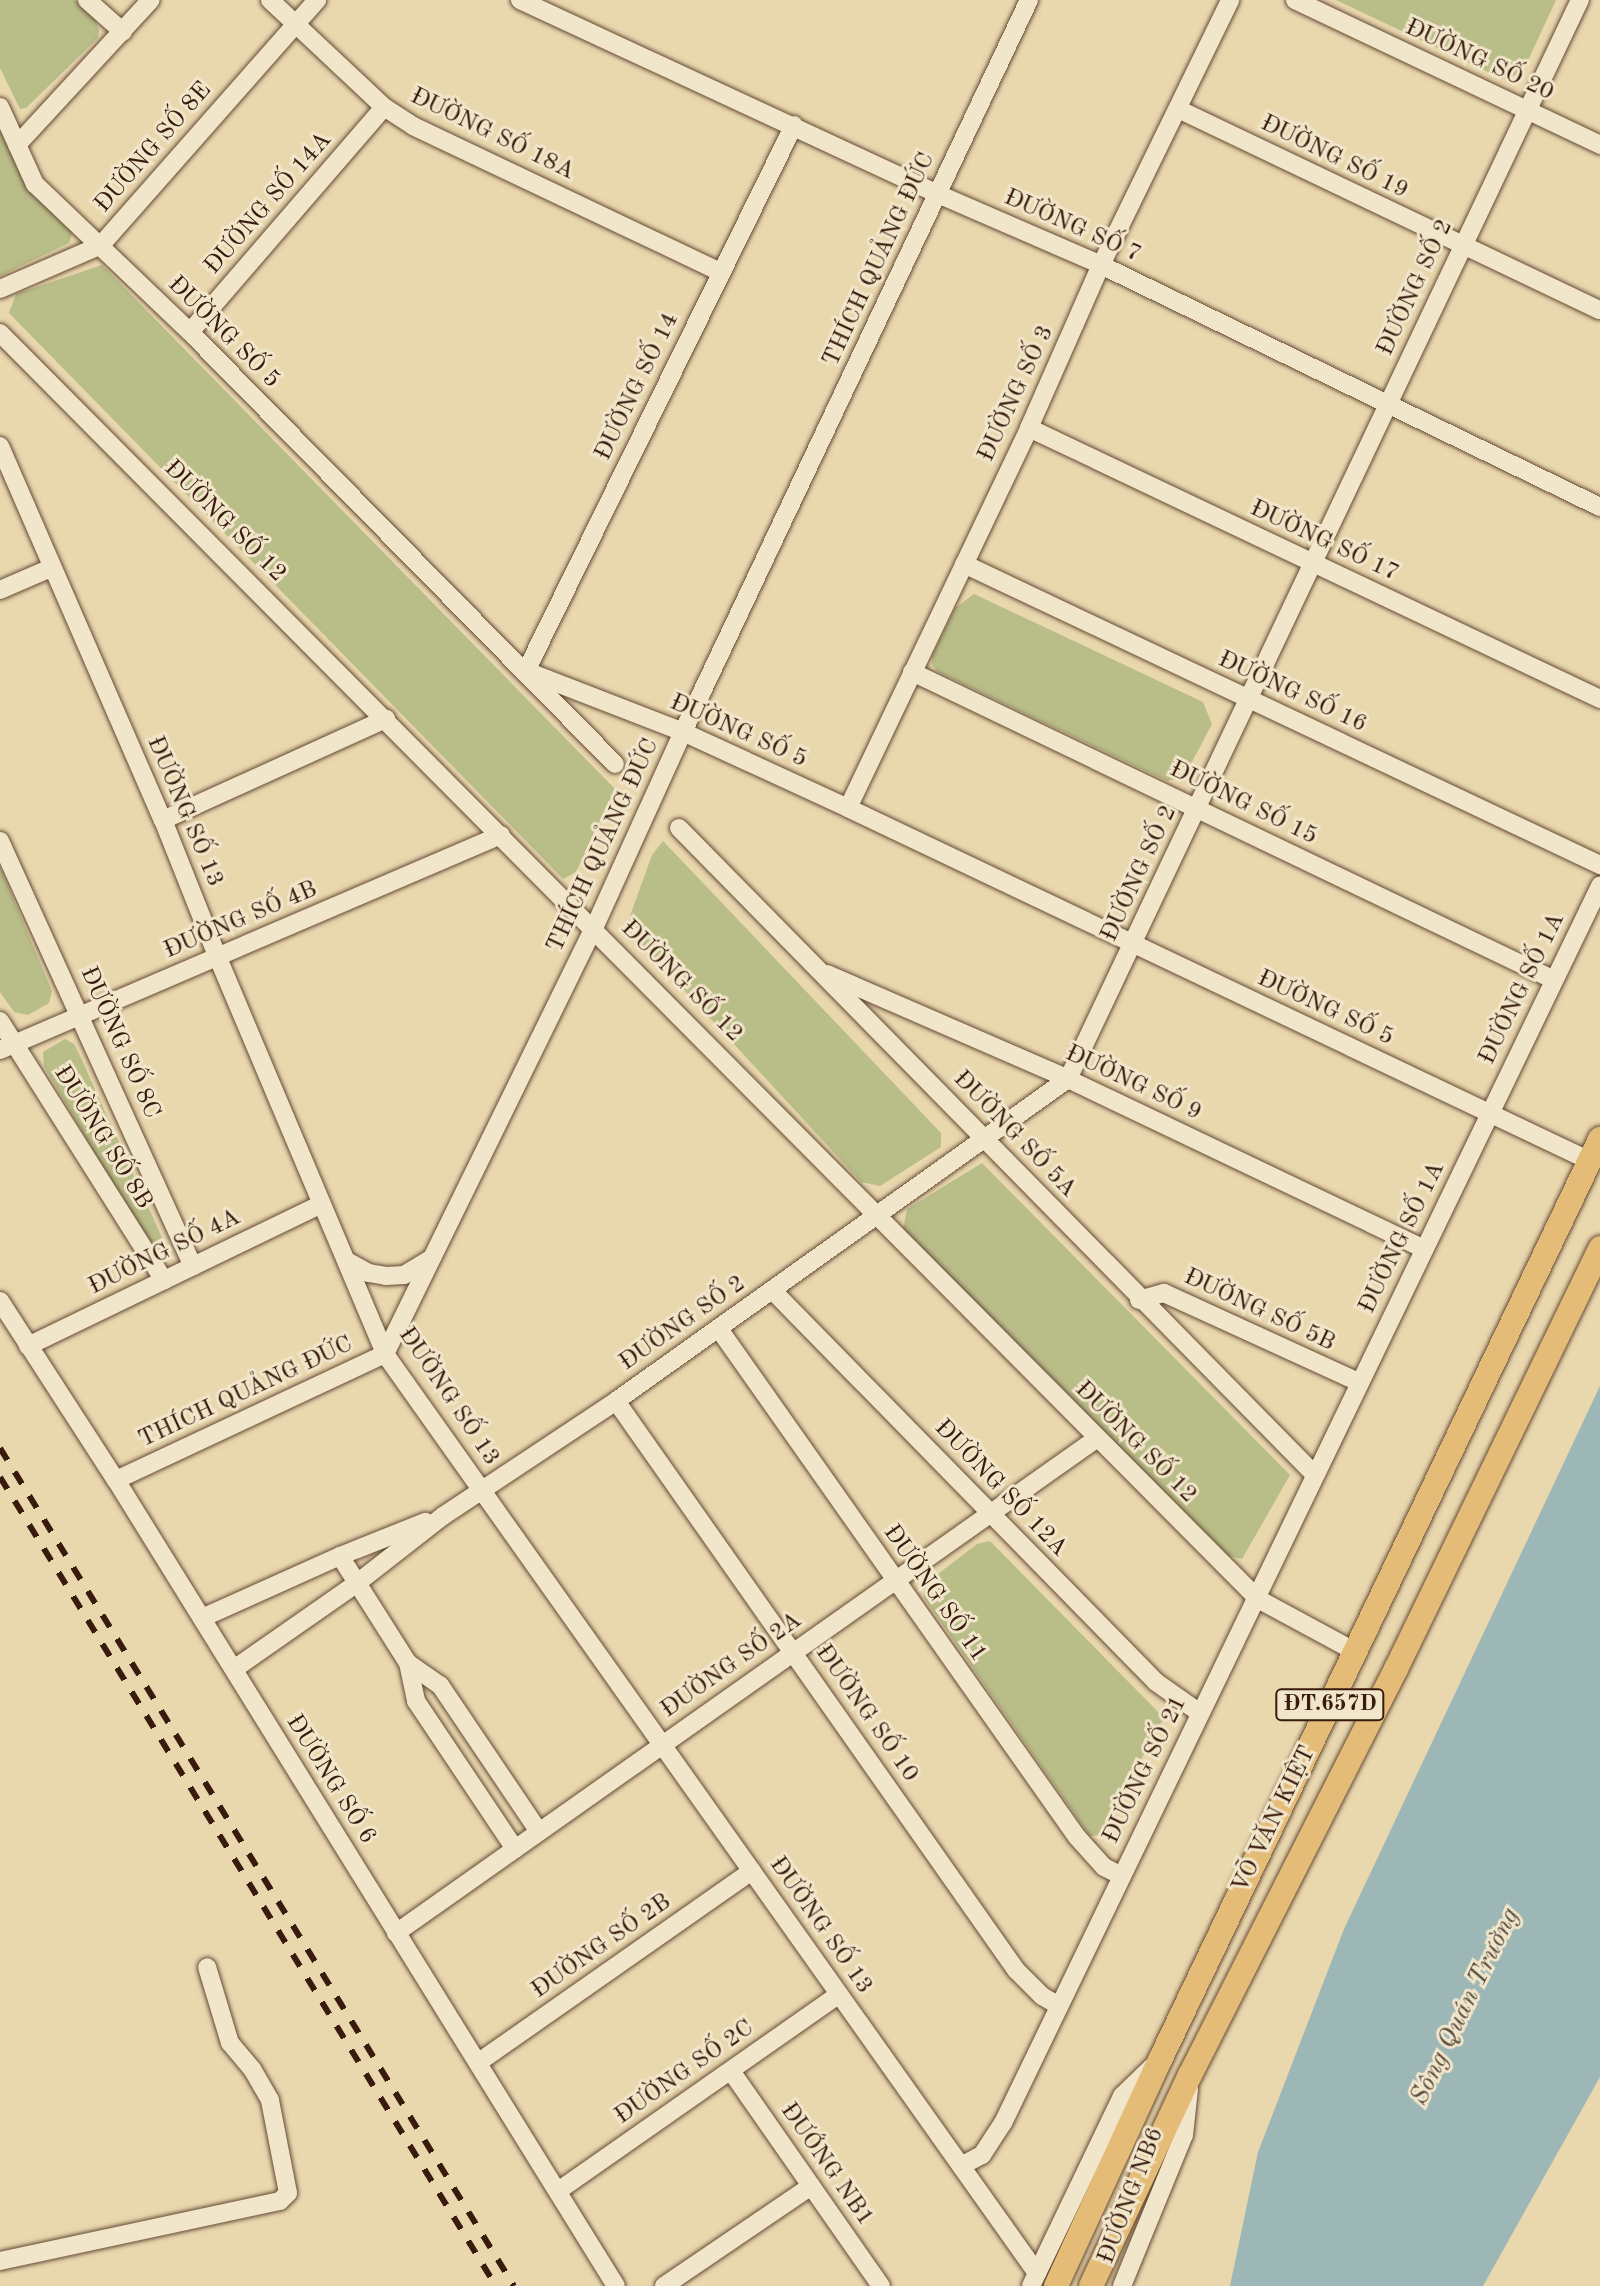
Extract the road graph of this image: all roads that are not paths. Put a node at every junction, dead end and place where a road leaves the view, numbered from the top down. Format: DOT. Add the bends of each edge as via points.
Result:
graph roads {
  1 [pos="87,0"];
  2 [pos="151,0"];
  3 [pos="270,0"];
  4 [pos="317,0"];
  5 [pos="520,0"];
  6 [pos="1029,0"];
  7 [pos="1230,0"];
  8 [pos="1295,0"];
  9 [pos="1580,0"];
  10 [pos="295,22"];
  11 [pos="123,32"];
  12 [pos="0,107"];
  13 [pos="384,107"];
  14 [pos="1178,109"];
  15 [pos="1529,111"];
  16 [pos="794,125"];
  17 [pos="17,145"];
  18 [pos="1600,145"];
  19 [pos="938,194"];
  20 [pos="101,245"];
  21 [pos="1462,245"];
  22 [pos="1101,265"];
  23 [pos="721,272"];
  24 [pos="0,289"];
  25 [pos="1600,310"];
  26 [pos="190,332"];
  27 [pos="0,333"];
  28 [pos="1388,406"];
  29 [pos="1029,428"];
  30 [pos="0,446"];
  31 [pos="1600,507"];
  32 [pos="964,564"];
  33 [pos="1314,564"];
  34 [pos="51,568"];
  35 [pos="0,590"];
  36 [pos="526,671"];
  37 [pos="912,672"];
  38 [pos="1248,699"];
  39 [pos="1600,699"];
  40 [pos="386,719"];
  41 [pos="683,732"];
  42 [pos="615,764"];
  43 [pos="848,808"];
  44 [pos="1198,809"];
  45 [pos="163,820"];
  46 [pos="679,828"];
  47 [pos="501,835"];
  48 [pos="0,841"];
  49 [pos="1600,865"];
  50 [pos="1600,886"];
  51 [pos="594,928"];
  52 [pos="1134,945"];
  53 [pos="218,958"];
  54 [pos="818,970"];
  55 [pos="1554,980"];
  56 [pos="80,1014"];
  57 [pos="0,1021"];
  58 [pos="7,1047"];
  59 [pos="1068,1079"];
  60 [pos="1491,1114"];
  61 [pos="986,1140"];
  62 [pos="1595,1150"];
  63 [pos="322,1204"];
  64 [pos="878,1216"];
  65 [pos="1600,1248"];
  66 [pos="1424,1249"];
  67 [pos="429,1260"];
  68 [pos="347,1261"];
  69 [pos="193,1266"];
  70 [pos="164,1280"];
  71 [pos="773,1291"];
  72 [pos="1139,1300"];
  73 [pos="0,1301"];
  74 [pos="719,1329"];
  75 [pos="28,1346"];
  76 [pos="385,1354"];
  77 [pos="1358,1382"];
  78 [pos="616,1401"];
  79 [pos="1096,1439"];
  80 [pos="1315,1475"];
  81 [pos="116,1480"];
  82 [pos="482,1491"];
  83 [pos="991,1513"];
  84 [pos="443,1516"];
  85 [pos="340,1556"];
  86 [pos="895,1581"];
  87 [pos="356,1584"];
  88 [pos="1258,1599"];
  89 [pos="202,1618"];
  90 [pos="794,1652"];
  91 [pos="1356,1652"];
  92 [pos="408,1663"];
  93 [pos="234,1669"];
  94 [pos="1396,1669"];
  95 [pos="1200,1713"];
  96 [pos="663,1745"];
  97 [pos="539,1832"];
  98 [pos="515,1849"];
  99 [pos="752,1871"];
  100 [pos="1122,1876"];
  101 [pos="396,1933"];
  102 [pos="207,1967"];
  103 [pos="839,1994"];
  104 [pos="1059,2006"];
  105 [pos="479,2062"];
  106 [pos="731,2071"];
  107 [pos="1190,2075"];
  108 [pos="961,2166"];
  109 [pos="811,2186"];
  110 [pos="558,2191"];
  111 [pos="0,2261"];
  112 [pos="1046,2279"];
  113 [pos="1092,2284"];
  114 [pos="616,2286"];
  115 [pos="664,2286"];
  116 [pos="881,2286"];
  117 [pos="1122,2286"];
  1 -- 11 [label="street"];
  2 -- 11 [label="street"];
  3 -- 10 [label="street, ĐƯỜNG SỐ 18A"];
  4 -- 10 [label="street, ĐƯỜNG SỐ 8E"];
  5 -- 16 [label="street, ĐƯỜNG SỐ 7"];
  6 -- 19 [label="street, THÍCH QUẢNG ĐỨC"];
  7 -- 14 [label="street, ĐƯỜNG SỐ 3"];
  8 -- 15 [label="street, ĐƯỜNG SỐ 20"];
  9 -- 15 [label="street, ĐƯỜNG SỐ 2"];
  10 -- 13 [label="street, ĐƯỜNG SỐ 18A"];
  10 -- 20 [label="street, ĐƯỜNG SỐ 8E"];
  11 -- 17 [label="street"];
  12 -- 17 [label="street, ĐƯỜNG SỐ 5"];
  13 -- 23 [label="street, ĐƯỜNG SỐ 18A" via="413,126"];
  13 -- 26 [label="street, ĐƯỜNG SỐ 14A"];
  14 -- 21 [label="street, ĐƯỜNG SỐ 19"];
  14 -- 22 [label="street, ĐƯỜNG SỐ 3"];
  15 -- 18 [label="street, ĐƯỜNG SỐ 20"];
  15 -- 21 [label="street, ĐƯỜNG SỐ 2"];
  16 -- 19 [label="street, ĐƯỜNG SỐ 7"];
  16 -- 23 [label="street, ĐƯỜNG SỐ 14"];
  17 -- 20 [label="street, ĐƯỜNG SỐ 5" via="35,184"];
  19 -- 22 [label="street, ĐƯỜNG SỐ 7"];
  19 -- 41 [label="street, THÍCH QUẢNG ĐỨC"];
  20 -- 24 [label="street, ĐƯỜNG SỐ 8E"];
  20 -- 26 [label="street, ĐƯỜNG SỐ 5"];
  21 -- 25 [label="street, ĐƯỜNG SỐ 19"];
  21 -- 28 [label="street, ĐƯỜNG SỐ 2"];
  22 -- 28 [label="street, ĐƯỜNG SỐ 7"];
  22 -- 29 [label="street, ĐƯỜNG SỐ 3"];
  23 -- 36 [label="street, ĐƯỜNG SỐ 14"];
  26 -- 36 [label="street, ĐƯỜNG SỐ 5"];
  27 -- 40 [label="street, ĐƯỜNG SỐ 12"];
  28 -- 31 [label="street, ĐƯỜNG SỐ 7"];
  28 -- 33 [label="street, ĐƯỜNG SỐ 2"];
  29 -- 32 [label="street, ĐƯỜNG SỐ 3"];
  29 -- 33 [label="street, ĐƯỜNG SỐ 17"];
  30 -- 34 [label="street, ĐƯỜNG SỐ 13"];
  32 -- 37 [label="street, ĐƯỜNG SỐ 3"];
  32 -- 38 [label="street, ĐƯỜNG SỐ 16"];
  33 -- 38 [label="street, ĐƯỜNG SỐ 2"];
  33 -- 39 [label="street, ĐƯỜNG SỐ 17"];
  34 -- 35 [label="street"];
  34 -- 45 [label="street, ĐƯỜNG SỐ 13"];
  36 -- 41 [label="street, ĐƯỜNG SỐ 5"];
  36 -- 42 [label="street"];
  37 -- 43 [label="street, ĐƯỜNG SỐ 3"];
  37 -- 44 [label="street, ĐƯỜNG SỐ 15"];
  38 -- 44 [label="street, ĐƯỜNG SỐ 2"];
  38 -- 49 [label="street, ĐƯỜNG SỐ 16"];
  40 -- 45 [label="street"];
  40 -- 47 [label="street, ĐƯỜNG SỐ 12"];
  41 -- 43 [label="street, ĐƯỜNG SỐ 5"];
  41 -- 51 [label="street, THÍCH QUẢNG ĐỨC"];
  43 -- 52 [label="street, ĐƯỜNG SỐ 5"];
  44 -- 52 [label="street, ĐƯỜNG SỐ 2"];
  44 -- 55 [label="street, ĐƯỜNG SỐ 15"];
  45 -- 53 [label="street, ĐƯỜNG SỐ 13"];
  46 -- 54 [label="street, ĐƯỜNG SỐ 5A"];
  47 -- 51 [label="street, ĐƯỜNG SỐ 12"];
  47 -- 53 [label="street, ĐƯỜNG SỐ 4B"];
  48 -- 56 [label="street, ĐƯỜNG SỐ 8C"];
  50 -- 55 [label="street, ĐƯỜNG SỐ 1A"];
  51 -- 64 [label="street, ĐƯỜNG SỐ 12"];
  51 -- 67 [label="street, THÍCH QUẢNG ĐỨC"];
  52 -- 59 [label="street, ĐƯỜNG SỐ 2"];
  52 -- 60 [label="street, ĐƯỜNG SỐ 5"];
  53 -- 56 [label="street, ĐƯỜNG SỐ 4B"];
  53 -- 63 [label="street, ĐƯỜNG SỐ 13"];
  54 -- 59 [label="street, ĐƯỜNG SỐ 9"];
  54 -- 61 [label="street, ĐƯỜNG SỐ 5A"];
  55 -- 60 [label="street, ĐƯỜNG SỐ 1A"];
  56 -- 58 [label="street, ĐƯỜNG SỐ 4B"];
  56 -- 69 [label="street, ĐƯỜNG SỐ 8C"];
  57 -- 58 [label="street, ĐƯỜNG SỐ 8B"];
  58 -- 70 [label="street, ĐƯỜNG SỐ 8B"];
  59 -- 61 [label="street, ĐƯỜNG SỐ 2"];
  59 -- 66 [label="street, ĐƯỜNG SỐ 9"];
  60 -- 62 [label="street, ĐƯỜNG SỐ 5"];
  60 -- 66 [label="street, ĐƯỜNG SỐ 1A"];
  61 -- 64 [label="street, ĐƯỜNG SỐ 2"];
  61 -- 72 [label="street, ĐƯỜNG SỐ 5A"];
  62 -- 91 [label="main road, VÕ VĂN KIỆT / ĐT.657D"];
  63 -- 68 [label="street, ĐƯỜNG SỐ 13"];
  63 -- 69 [label="street, ĐƯỜNG SỐ 4A"];
  64 -- 71 [label="street, ĐƯỜNG SỐ 2"];
  64 -- 79 [label="street, ĐƯỜNG SỐ 12"];
  65 -- 94 [label="main road, VÕ VĂN KIỆT / ĐT.657D"];
  66 -- 77 [label="street, ĐƯỜNG SỐ 1A"];
  67 -- 68 [label="street" via="404,1275 386,1276"];
  67 -- 76 [label="street, THÍCH QUẢNG ĐỨC"];
  68 -- 76 [label="street, ĐƯỜNG SỐ 13"];
  69 -- 70 [label="street, ĐƯỜNG SỐ 4A"];
  70 -- 75 [label="street, ĐƯỜNG SỐ 4A"];
  71 -- 74 [label="street, ĐƯỜNG SỐ 2"];
  71 -- 83 [label="street, ĐƯỜNG SỐ 12A"];
  72 -- 77 [label="street, ĐƯỜNG SỐ 5B" via="1164,1293"];
  72 -- 80 [label="street, ĐƯỜNG SỐ 5A"];
  73 -- 75 [label="street, ĐƯỜNG SỐ 6"];
  74 -- 78 [label="street, ĐƯỜNG SỐ 2"];
  74 -- 86 [label="street, ĐƯỜNG SỐ 11"];
  75 -- 81 [label="street, ĐƯỜNG SỐ 6"];
  76 -- 81 [label="street, THÍCH QUẢNG ĐỨC"];
  76 -- 82 [label="street, ĐƯỜNG SỐ 13"];
  77 -- 80 [label="street, ĐƯỜNG SỐ 21"];
  78 -- 82 [label="street, ĐƯỜNG SỐ 2"];
  78 -- 90 [label="street, ĐƯỜNG SỐ 10"];
  79 -- 83 [label="street, ĐƯỜNG SỐ 2A"];
  79 -- 88 [label="street, ĐƯỜNG SỐ 12"];
  80 -- 88 [label="street, ĐƯỜNG SỐ 21"];
  81 -- 89 [label="street, ĐƯỜNG SỐ 6"];
  82 -- 84 [label="street, ĐƯỜNG SỐ 2"];
  82 -- 96 [label="street, ĐƯỜNG SỐ 13"];
  83 -- 86 [label="street, ĐƯỜNG SỐ 2A"];
  83 -- 95 [label="street, ĐƯỜNG SỐ 12A" via="1156,1682"];
  84 -- 85 [label="street, ĐƯỜNG SỐ 2"];
  84 -- 87 [label="street, ĐƯỜNG SỐ 2"];
  85 -- 87 [label="street"];
  85 -- 89 [label="street, ĐƯỜNG SỐ 2"];
  86 -- 90 [label="street, ĐƯỜNG SỐ 2A"];
  86 -- 100 [label="street, ĐƯỜNG SỐ 11" via="1077,1837 1104,1867"];
  87 -- 92 [label="street"];
  87 -- 93 [label="street, ĐƯỜNG SỐ 2"];
  88 -- 91 [label="street, ĐƯỜNG SỐ 12"];
  88 -- 95 [label="street, ĐƯỜNG SỐ 21"];
  89 -- 93 [label="street, ĐƯỜNG SỐ 6"];
  90 -- 96 [label="street, ĐƯỜNG SỐ 2A"];
  90 -- 104 [label="street, ĐƯỜNG SỐ 10" via="1016,1970"];
  91 -- 94 [label="main road"];
  91 -- 112 [label="main road, VÕ VĂN KIỆT / ĐT.657D" via="1160,2060"];
  92 -- 97 [label="street" via="440,1685"];
  92 -- 98 [label="street" via="416,1701"];
  93 -- 101 [label="street, ĐƯỜNG SỐ 6"];
  94 -- 107 [label="main road, VÕ VĂN KIỆT / ĐT.657D"];
  95 -- 100 [label="street, ĐƯỜNG SỐ 21"];
  96 -- 97 [label="street, ĐƯỜNG SỐ 2A"];
  96 -- 99 [label="street, ĐƯỜNG SỐ 13"];
  97 -- 98 [label="street, ĐƯỜNG SỐ 2A"];
  98 -- 101 [label="street, ĐƯỜNG SỐ 2A"];
  99 -- 103 [label="street, ĐƯỜNG SỐ 13"];
  99 -- 105 [label="street, ĐƯỜNG SỐ 2B"];
  100 -- 104 [label="street, ĐƯỜNG SỐ 21"];
  101 -- 105 [label="street, ĐƯỜNG SỐ 6"];
  102 -- 111 [label="street" via="230,2043 270,2100 288,2193 280,2201"];
  103 -- 106 [label="street, ĐƯỜNG SỐ 2C"];
  103 -- 108 [label="street, ĐƯỜNG SỐ 13"];
  104 -- 108 [label="street, ĐƯỜNG SỐ 21" via="1003,2123 982,2155"];
  105 -- 110 [label="street, ĐƯỜNG SỐ 6"];
  106 -- 109 [label="street, ĐƯỚNG NB1"];
  106 -- 110 [label="street, ĐƯỜNG SỐ 2C"];
  107 -- 113 [label="main road, VÕ VĂN KIỆT / ĐT.657D"];
  107 -- 117 [label="street, ĐƯỜNG NB6" via="1184,2135"];
  108 -- 112 [label="street, ĐƯỜNG SỐ 13"];
  109 -- 115 [label="street"];
  109 -- 116 [label="street, ĐƯỚNG NB1"];
  110 -- 114 [label="street, ĐƯỜNG SỐ 6"];
}
